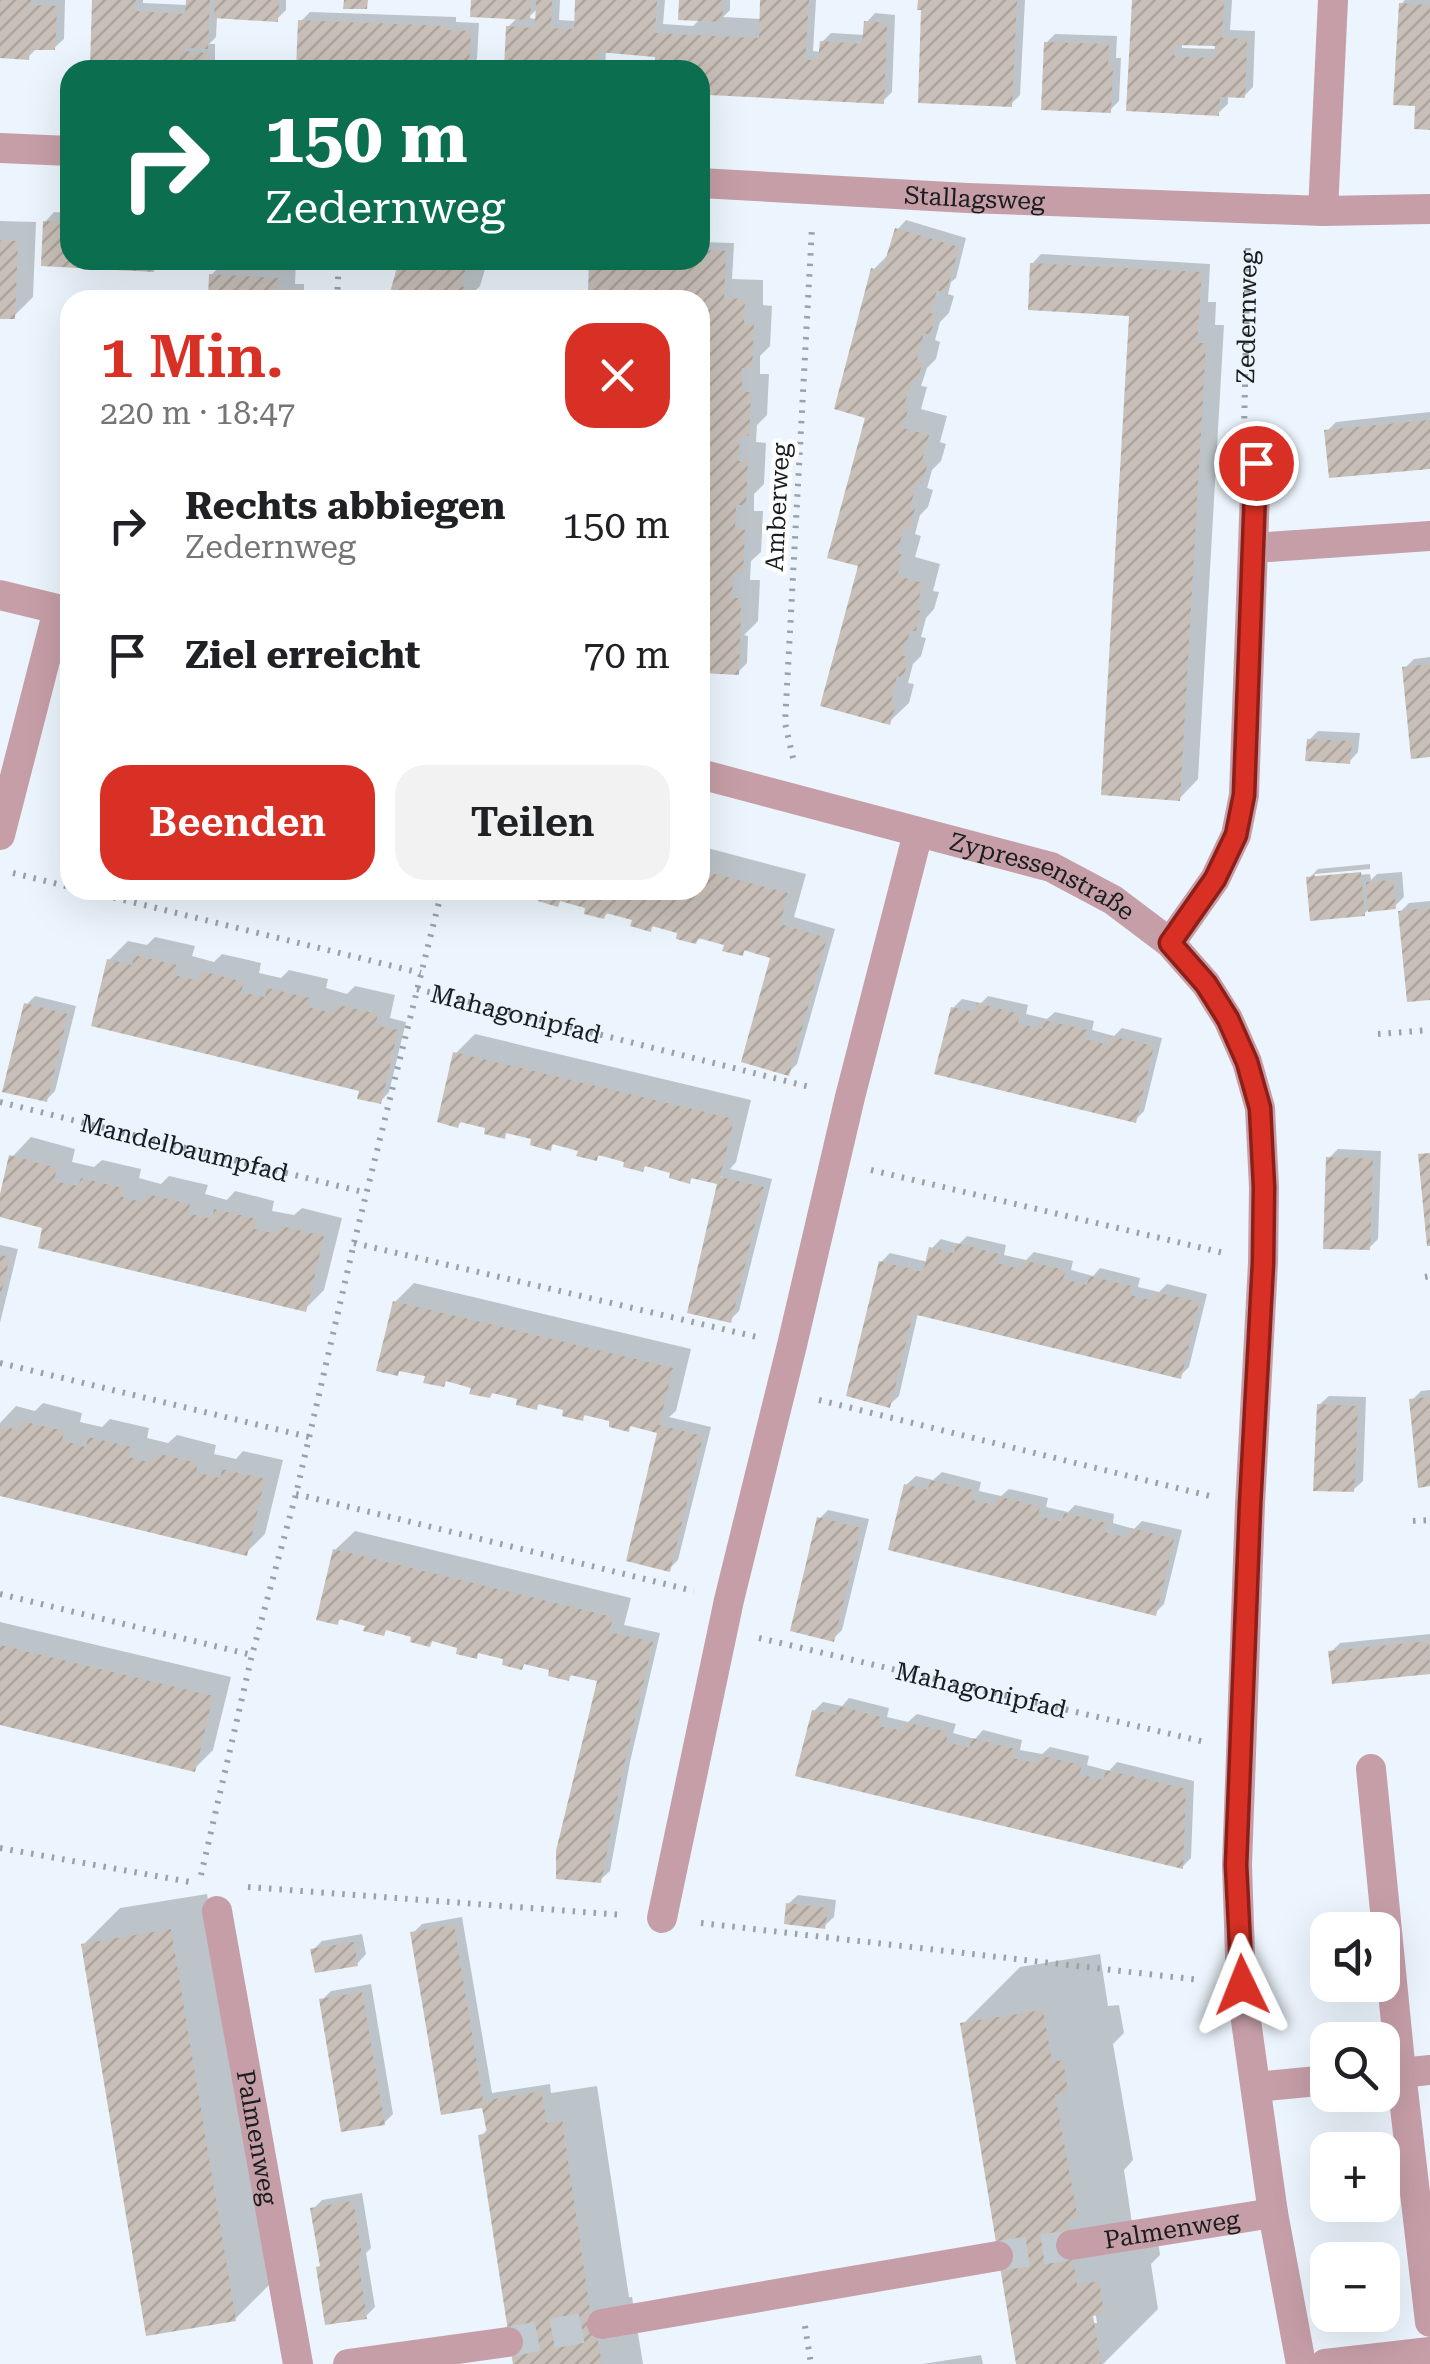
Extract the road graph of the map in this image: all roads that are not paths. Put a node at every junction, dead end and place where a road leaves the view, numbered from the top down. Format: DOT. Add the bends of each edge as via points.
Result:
graph roads {
  1 [pos="1333,0"];
  2 [pos="0,148"];
  3 [pos="60,151"];
  4 [pos="710,184"];
  5 [pos="1430,208"];
  6 [pos="1323,211"];
  7 [pos="1256,463"];
  8 [pos="1430,536"];
  9 [pos="1253,548"];
  10 [pos="0,595"];
  11 [pos="60,610"];
  12 [pos="60,625"];
  13 [pos="710,777"];
  14 [pos="918,833"];
  15 [pos="0,835"];
  16 [pos="1170,943"];
  17 [pos="1371,1769"];
  18 [pos="217,1910"];
  19 [pos="662,1918"];
  20 [pos="1405,2073"];
  21 [pos="1310,2082"];
  22 [pos="1256,2087"];
  23 [pos="1273,2213"];
  24 [pos="1070,2245"];
  25 [pos="998,2256"];
  26 [pos="1430,2322"];
  27 [pos="602,2324"];
  28 [pos="508,2342"];
  29 [pos="1430,2352"];
  30 [pos="298,2364"];
  31 [pos="348,2364"];
  32 [pos="1301,2364"];
  33 [pos="1324,2364"];
  1 -- 6 [label="street"];
  2 -- 3 [label="street"];
  4 -- 6 [label="street, Stallagsweg"];
  5 -- 6 [label="street"];
  7 -- 9 [label="street"];
  8 -- 9 [label="street"];
  9 -- 16 [label="street" via="1244,795 1236,835 1215,879"];
  10 -- 11 [label="street"];
  12 -- 15 [label="street"];
  13 -- 14 [label="street, Zypressenstraße"];
  14 -- 16 [label="street, Zypressenstraße" via="1051,867 1114,900"];
  14 -- 19 [label="street" via="726,1615"];
  16 -- 22 [label="street, Zypressenstraße" via="1228,1019 1260,1108 1263,1263 1236,1865"];
  17 -- 20 [label="street"];
  18 -- 30 [label="street, Palmenweg"];
  20 -- 26 [label="street"];
  21 -- 22 [label="street"];
  22 -- 23 [label="street, Zypressenstraße"];
  23 -- 24 [label="street, Palmenweg"];
  23 -- 32 [label="street, Zypressenstraße"];
  25 -- 27 [label="street"];
  28 -- 31 [label="street"];
  29 -- 33 [label="street"];
}
